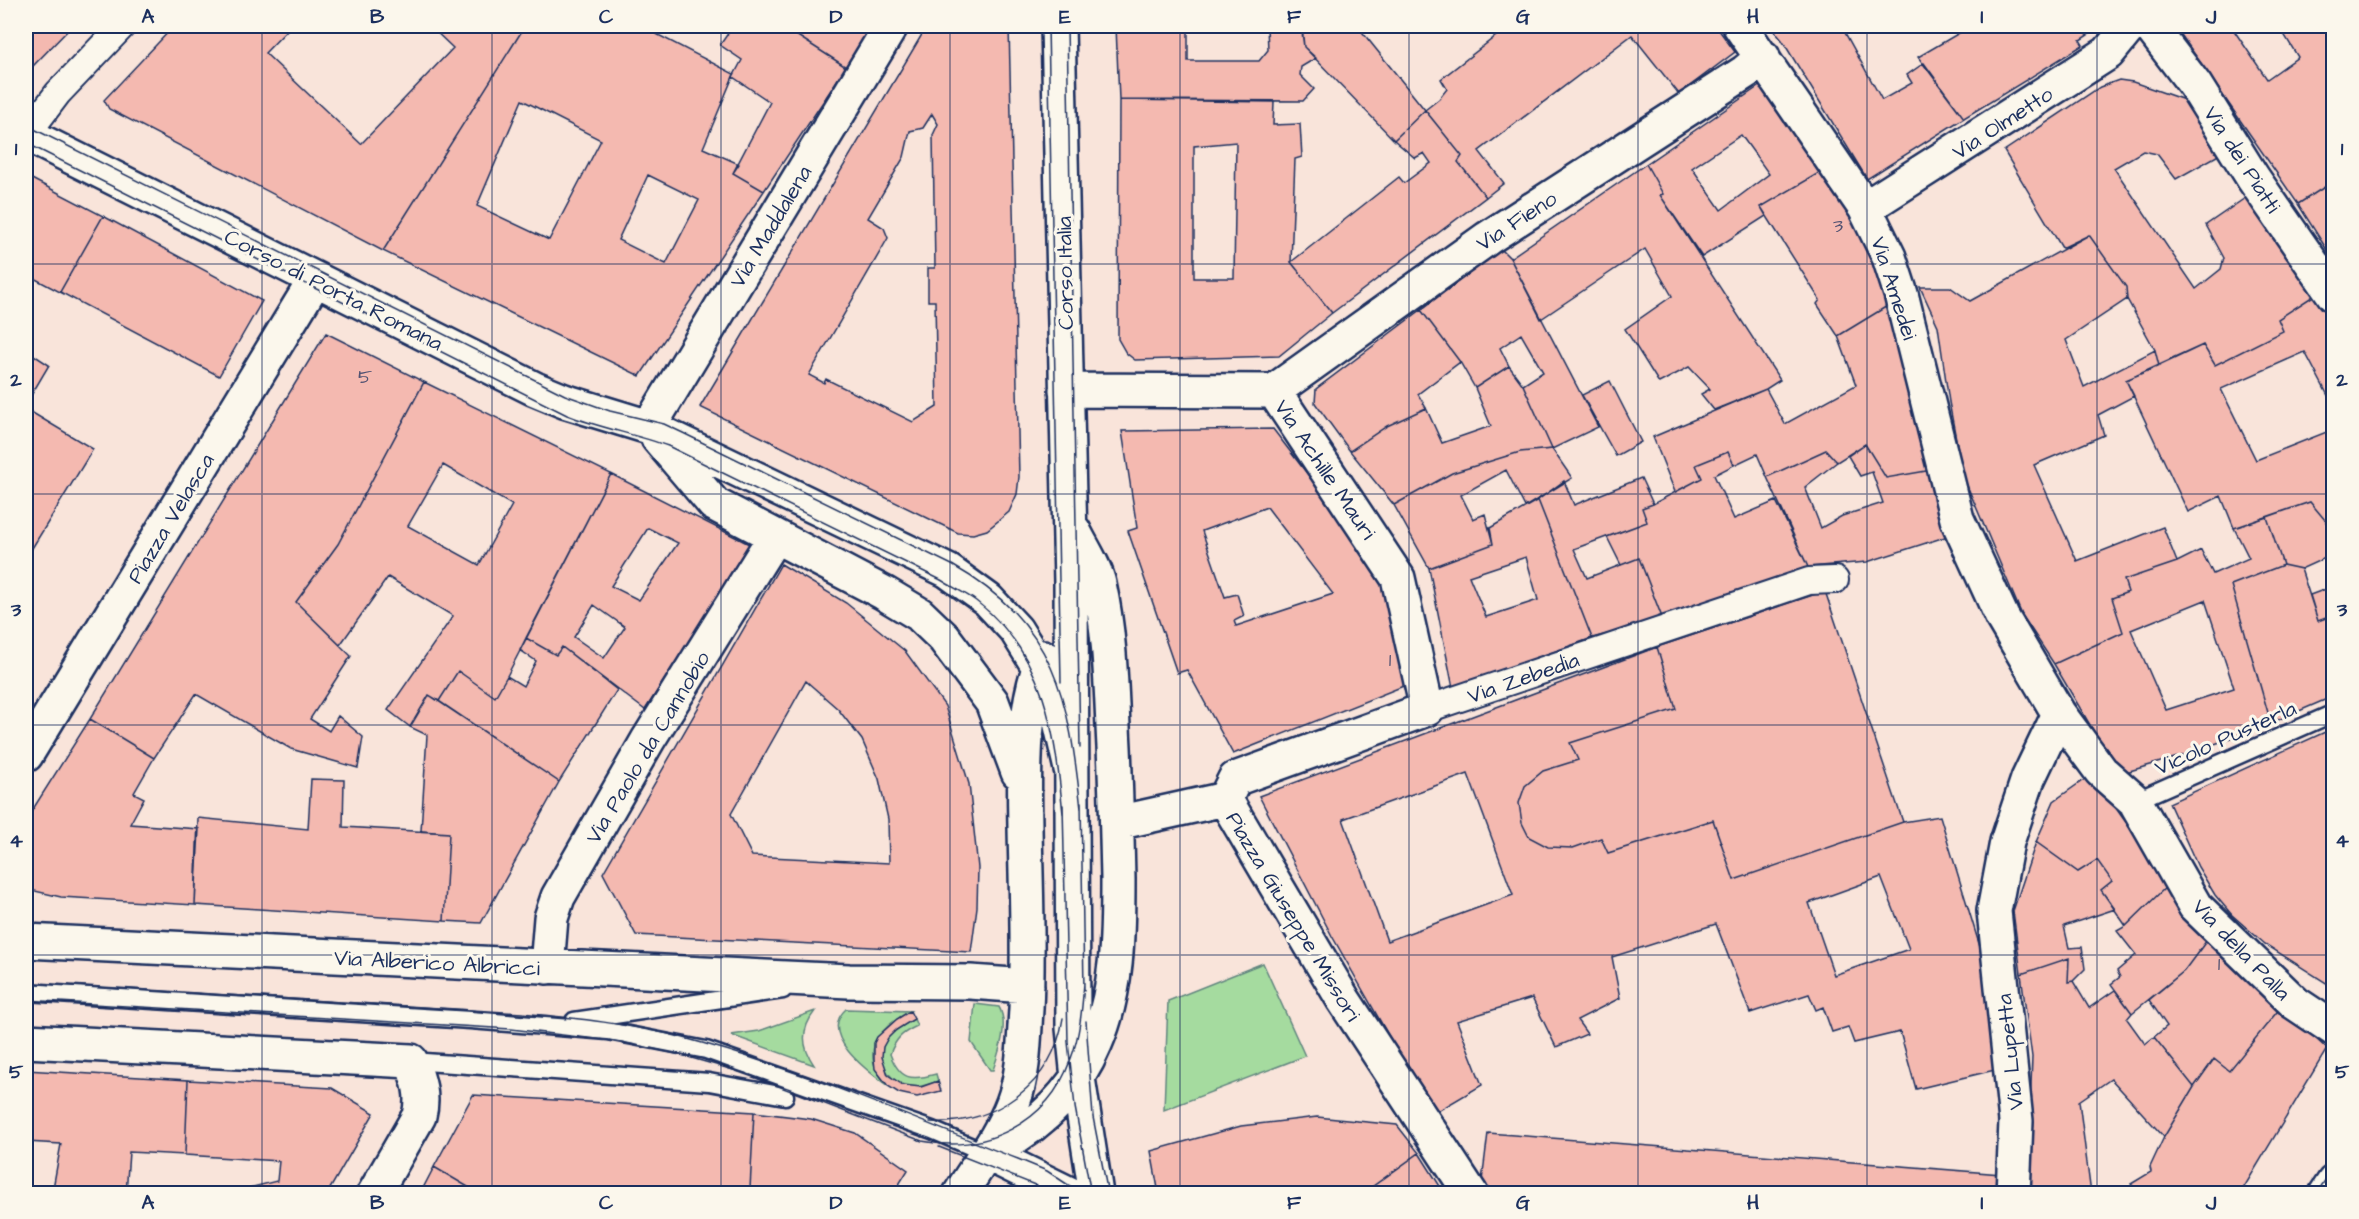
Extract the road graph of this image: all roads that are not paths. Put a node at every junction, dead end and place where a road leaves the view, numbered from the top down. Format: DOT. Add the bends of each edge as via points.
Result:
graph roads {
  1 [pos="122,26"];
  2 [pos="891,26"];
  3 [pos="1058,26"];
  4 [pos="1740,26"];
  5 [pos="2130,26"];
  6 [pos="2150,26"];
  7 [pos="1763,57"];
  8 [pos="26,134"];
  9 [pos="1865,208"];
  10 [pos="315,280"];
  11 [pos="2334,295"];
  12 [pos="1066,390"];
  13 [pos="1274,391"];
  14 [pos="649,427"];
  15 [pos="1070,521"];
  16 [pos="775,536"];
  17 [pos="1835,580"];
  18 [pos="1071,583"];
  19 [pos="1039,667"];
  20 [pos="1427,709"];
  21 [pos="2334,713"];
  22 [pos="2059,714"];
  23 [pos="26,755"];
  24 [pos="1071,769"];
  25 [pos="1024,789"];
  26 [pos="1225,799"];
  27 [pos="2135,801"];
  28 [pos="1117,823"];
  29 [pos="26,941"];
  30 [pos="547,967"];
  31 [pos="849,981"];
  32 [pos="1027,986"];
  33 [pos="26,992"];
  34 [pos="553,1025"];
  35 [pos="2334,1029"];
  36 [pos="26,1041"];
  37 [pos="411,1061"];
  38 [pos="1078,1078"];
  39 [pos="785,1096"];
  40 [pos="986,1153"];
  41 [pos="2334,1182"];
  42 [pos="374,1194"];
  43 [pos="960,1194"];
  44 [pos="1070,1194"];
  45 [pos="1096,1194"];
  46 [pos="1471,1194"];
  47 [pos="2013,1194"];
  48 [pos="2326,1194"];
  1 -- 8 [label="street" via="58,93"];
  2 -- 14 [label="street, Via Maddalena"];
  3 -- 12 [label="street, Corso Italia"];
  4 -- 7 [label="street, Via Amedei"];
  5 -- 9 [label="street, Via Olmetto" via="2108,53"];
  6 -- 11 [label="street, Via dei Piatti" via="2195,85"];
  7 -- 9 [label="street, Via Amedei"];
  7 -- 13 [label="street, Via Fieno" via="1488,237"];
  8 -- 10 [label="street, Corso di Porta Romana"];
  9 -- 22 [label="street, Via Amedei" via="1889,257 1901,294 1957,519 2002,617"];
  10 -- 14 [label="street, Corso di Porta Romana" via="535,389"];
  10 -- 23 [label="street, Piazza Velasca"];
  12 -- 13 [label="street, Via Achille Mauri"];
  12 -- 15 [label="street, Corso Italia"];
  13 -- 20 [label="street, Via Achille Mauri" via="1398,578"];
  14 -- 16 [label="street" via="714,504"];
  14 -- 19 [label="street, Corso di Porta Romana" via="948,571 988,600 1016,630"];
  15 -- 18 [label="street"];
  15 -- 28 [label="street" via="1099,581 1108,633"];
  16 -- 25 [label="street" via="919,614 944,638 992,702"];
  16 -- 30 [label="street, Via Paolo da Cannobio" via="648,740 558,897 551,918"];
  17 -- 20 [label="street, Via Zebedia" via="1809,581"];
  18 -- 19 [label="street" via="1060,624"];
  18 -- 24 [label="street"];
  19 -- 24 [label="street" via="1054,695"];
  19 -- 25 [label="street" via="1029,704"];
  20 -- 26 [label="street, Via Zebedia" via="1235,779"];
  21 -- 27 [label="lane, Vicolo Pusterla"];
  22 -- 27 [label="street, Via della Palla" via="2101,771"];
  22 -- 47 [label="street, Via Lupetta" via="2028,779 2010,832 1994,911 2016,1121"];
  24 -- 38 [label="street" via="1073,1028"];
  25 -- 32 [label="street"];
  26 -- 28 [label="street, Piazza Giuseppe Missori"];
  26 -- 46 [label="street, Piazza Giuseppe Missori" via="1343,999"];
  27 -- 35 [label="street, Via della Palla" via="2195,906 2295,1003"];
  28 -- 38 [label="street" via="1118,944 1109,1003 1096,1043"];
  29 -- 30 [label="street, Via Alberico Albricci"];
  30 -- 31 [label="street, Via Alberico Albricci"];
  31 -- 32 [label="street, Via Alberico Albricci"];
  31 -- 34 [label="lane, Via Alberico Albricci"];
  32 -- 40 [label="street" via="1024,1042 1013,1103"];
  33 -- 34 [label="lane, Via Alberico Albricci"];
  34 -- 40 [label="lane, Via Alberico Albricci" via="706,1050"];
  36 -- 37 [label="street"];
  37 -- 39 [label="lane" via="709,1082"];
  37 -- 42 [label="street" via="419,1080 419,1116"];
  38 -- 40 [label="street" via="1035,1124"];
  38 -- 45 [label="street"];
  40 -- 43 [label="street"];
  40 -- 44 [label="street"];
  41 -- 48 [label="street"];
}
